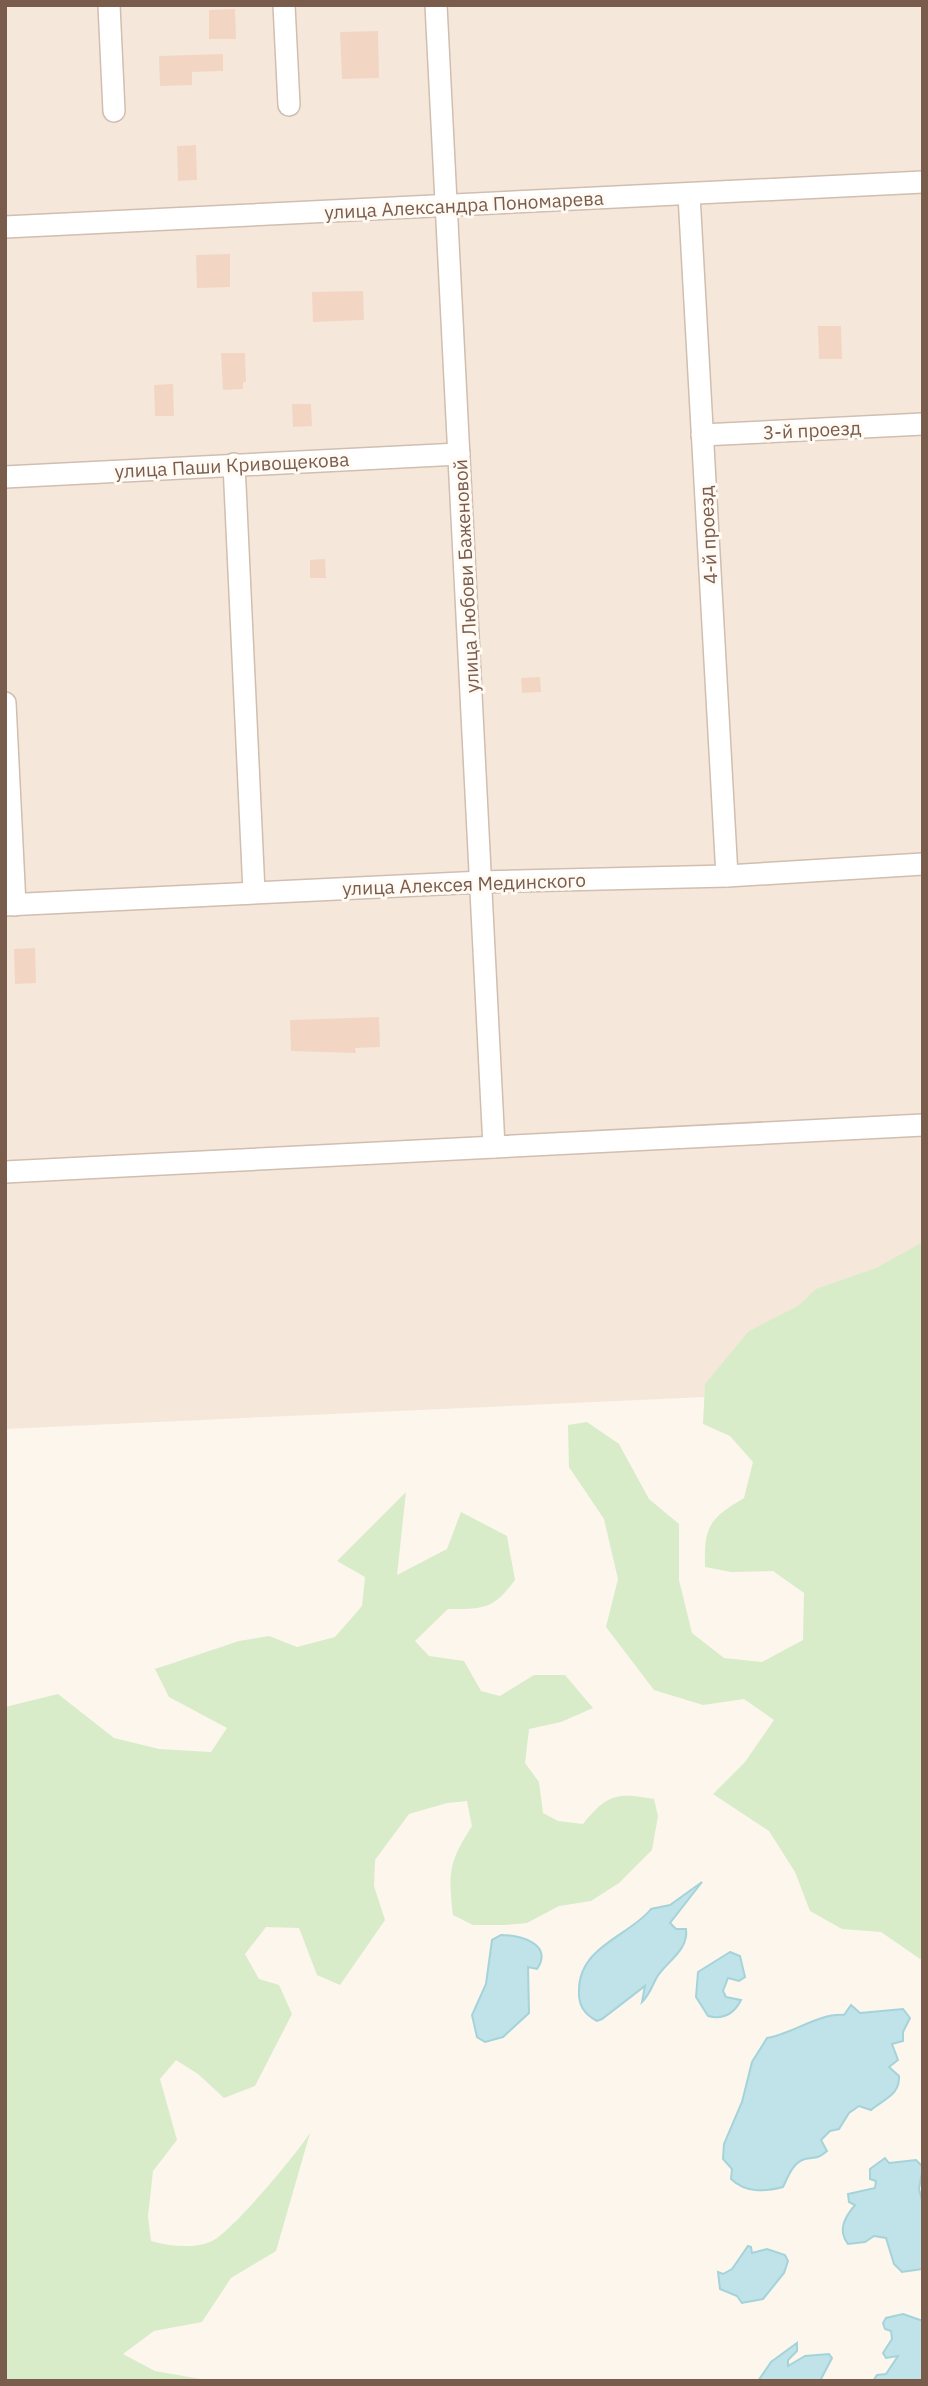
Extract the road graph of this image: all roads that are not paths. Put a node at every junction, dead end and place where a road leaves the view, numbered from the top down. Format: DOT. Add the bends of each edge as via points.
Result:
graph roads {
  1 [pos="109,5"];
  2 [pos="284,5"];
  3 [pos="436,5"];
  4 [pos="289,105"];
  5 [pos="114,111"];
  6 [pos="923,182"];
  7 [pos="689,195"];
  8 [pos="446,205"];
  9 [pos="5,227"];
  10 [pos="923,424"];
  11 [pos="702,435"];
  12 [pos="459,454"];
  13 [pos="234,464"];
  14 [pos="5,477"];
  15 [pos="5,704"];
  16 [pos="923,864"];
  17 [pos="727,876"];
  18 [pos="482,882"];
  19 [pos="254,892"];
  20 [pos="10,905"];
  21 [pos="923,1125"];
  22 [pos="494,1147"];
  23 [pos="5,1172"];
  1 -- 5 [label="street"];
  2 -- 4 [label="street"];
  3 -- 8 [label="street, улица Любови Баженовой"];
  6 -- 7 [label="street, улица Александра Пономарева"];
  7 -- 8 [label="street, улица Александра Пономарева"];
  7 -- 11 [label="street, 4-й проезд"];
  8 -- 9 [label="street, улица Александра Пономарева"];
  8 -- 12 [label="street, улица Любови Баженовой"];
  10 -- 11 [label="street, 3-й проезд"];
  11 -- 17 [label="street, 4-й проезд"];
  12 -- 13 [label="street, улица Паши Кривощекова"];
  12 -- 18 [label="street, улица Любови Баженовой"];
  13 -- 14 [label="street, улица Паши Кривощекова"];
  13 -- 19 [label="street"];
  15 -- 20 [label="street"];
  16 -- 17 [label="street, улица Алексея Мединского"];
  17 -- 18 [label="street, улица Алексея Мединского"];
  18 -- 19 [label="street, улица Алексея Мединского"];
  18 -- 22 [label="street, улица Любови Баженовой"];
  19 -- 20 [label="street, улица Алексея Мединского"];
  21 -- 22 [label="street"];
  22 -- 23 [label="street"];
}
